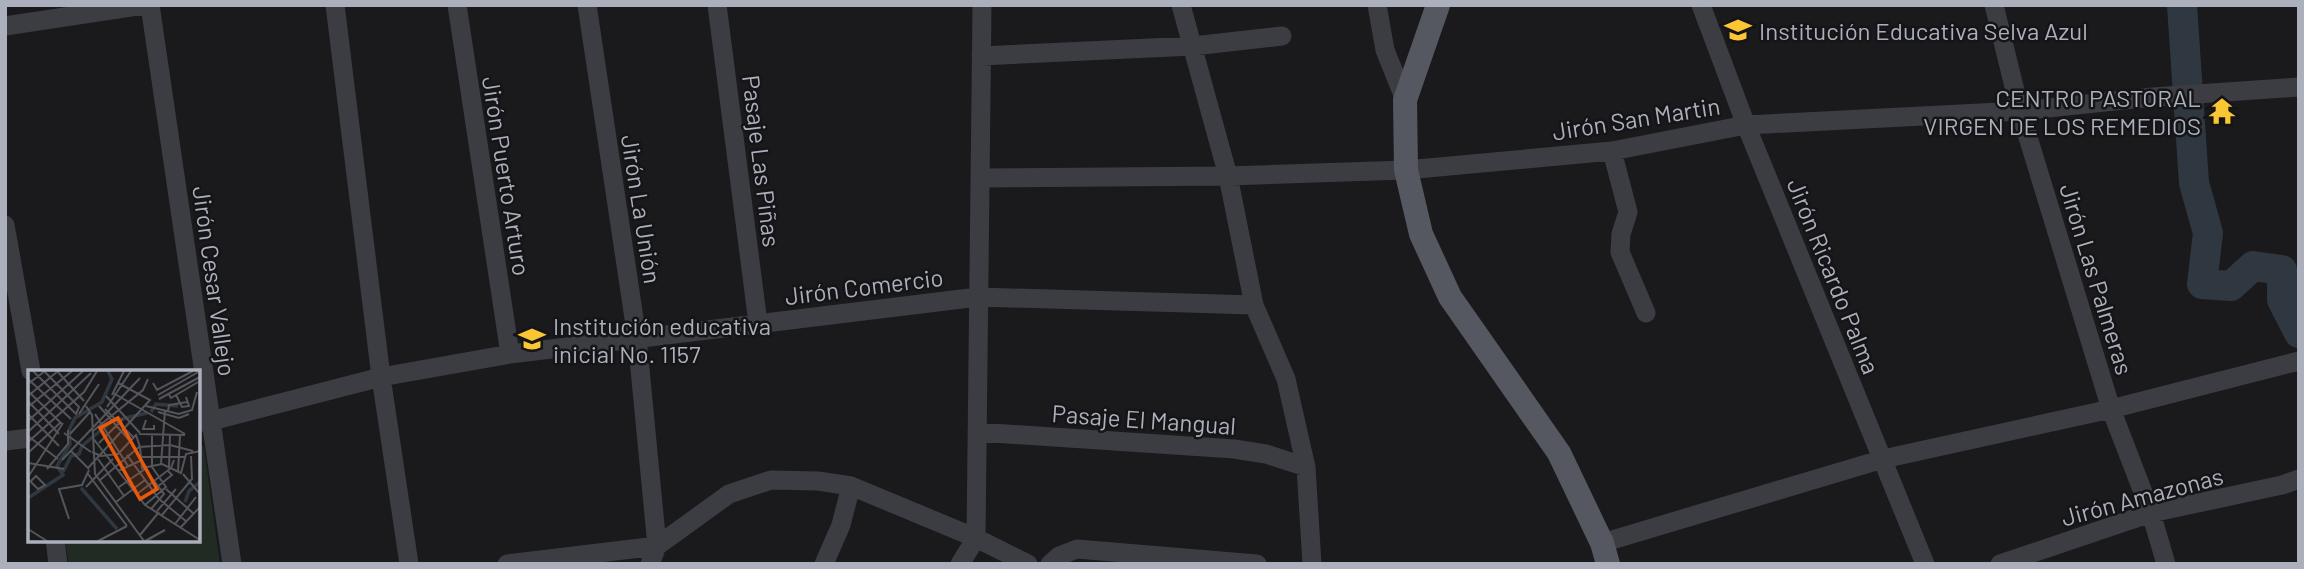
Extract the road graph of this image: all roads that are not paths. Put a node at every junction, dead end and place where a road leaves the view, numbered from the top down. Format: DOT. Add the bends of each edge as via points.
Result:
graph roads {
  1 [pos="144,5"];
  2 [pos="150,5"];
  3 [pos="335,5"];
  4 [pos="457,5"];
  5 [pos="587,5"];
  6 [pos="717,5"];
  7 [pos="982,5"];
  8 [pos="1181,5"];
  9 [pos="1377,5"];
  10 [pos="1438,5"];
  11 [pos="1701,5"];
  12 [pos="1994,5"];
  13 [pos="5,26"];
  14 [pos="1282,36"];
  15 [pos="1193,46"];
  16 [pos="981,56"];
  17 [pos="2299,87"];
  18 [pos="1405,100"];
  19 [pos="2020,111"];
  20 [pos="1746,125"];
  21 [pos="1612,151"];
  22 [pos="1406,170"];
  23 [pos="1228,176"];
  24 [pos="980,178"];
  25 [pos="5,225"];
  26 [pos="978,297"];
  27 [pos="1254,305"];
  28 [pos="1646,313"];
  29 [pos="758,323"];
  30 [pos="637,338"];
  31 [pos="510,354"];
  32 [pos="2299,362"];
  33 [pos="31,370"];
  34 [pos="197,370"];
  35 [pos="381,377"];
  36 [pos="200,391"];
  37 [pos="2111,409"];
  38 [pos="204,422"];
  39 [pos="977,432"];
  40 [pos="28,438"];
  41 [pos="5,441"];
  42 [pos="1883,459"];
  43 [pos="1306,467"];
  44 [pos="2290,482"];
  45 [pos="851,486"];
  46 [pos="2151,513"];
  47 [pos="976,538"];
  48 [pos="55,541"];
  49 [pos="1605,553"];
  50 [pos="654,555"];
  51 [pos="58,564"];
  52 [pos="232,564"];
  53 [pos="409,564"];
  54 [pos="507,564"];
  55 [pos="824,564"];
  56 [pos="960,564"];
  57 [pos="1028,564"];
  58 [pos="1051,564"];
  59 [pos="1257,564"];
  60 [pos="1312,564"];
  61 [pos="1925,564"];
  62 [pos="2000,564"];
  63 [pos="2166,564"];
  1 -- 13 [label="street"];
  2 -- 34 [label="street, Jirón Cesar Vallejo"];
  3 -- 35 [label="street"];
  4 -- 31 [label="street, Jirón Puerto Arturo"];
  5 -- 30 [label="street, Jirón La Unión"];
  6 -- 29 [label="street, Pasaje Las Piñas"];
  7 -- 16 [label="street"];
  8 -- 15 [label="street"];
  9 -- 18 [label="street" via="1385,50"];
  10 -- 18 [label="main road"];
  11 -- 20 [label="street, Jirón Ricardo Palma"];
  12 -- 19 [label="street, Jirón Las Palmeras"];
  14 -- 15 [label="street"];
  15 -- 16 [label="street"];
  15 -- 23 [label="street"];
  16 -- 24 [label="street"];
  17 -- 19 [label="street, Jirón San Martin"];
  18 -- 22 [label="main road"];
  19 -- 20 [label="street, Jirón San Martin"];
  19 -- 37 [label="street, Jirón Las Palmeras"];
  20 -- 21 [label="street, Jirón San Martin"];
  20 -- 42 [label="street, Jirón Ricardo Palma"];
  21 -- 22 [label="street, Jirón San Martin"];
  21 -- 28 [label="street" via="1629,212 1620,234 1620,252"];
  22 -- 23 [label="street, Jirón San Martin"];
  22 -- 49 [label="main road" via="1421,234 1450,297 1559,453"];
  23 -- 24 [label="street, Jirón San Martin"];
  23 -- 27 [label="street"];
  24 -- 26 [label="street"];
  25 -- 33 [label="street"];
  26 -- 27 [label="street, Jirón Comercio"];
  26 -- 29 [label="street, Jirón Comercio"];
  26 -- 39 [label="street"];
  27 -- 43 [label="street" via="1286,379"];
  29 -- 30 [label="street, Jirón Comercio"];
  30 -- 31 [label="street, Jirón Comercio"];
  30 -- 50 [label="street, Jirón La Unión"];
  31 -- 35 [label="street, Jirón Comercio"];
  32 -- 37 [label="street"];
  35 -- 38 [label="street, Jirón Comercio"];
  35 -- 53 [label="street"];
  36 -- 38 [label="street, Jirón Cesar Vallejo"];
  37 -- 42 [label="street"];
  37 -- 46 [label="street, Jirón Las Palmeras"];
  38 -- 52 [label="street, Jirón Cesar Vallejo"];
  39 -- 43 [label="street, Pasaje El Mangual" via="1234,449"];
  39 -- 47 [label="street"];
  40 -- 41 [label="street"];
  42 -- 49 [label="street"];
  42 -- 61 [label="street, Jirón Ricardo Palma"];
  43 -- 60 [label="street"];
  44 -- 46 [label="street, Jirón Amazonas"];
  45 -- 47 [label="street"];
  45 -- 50 [label="street" via="771,480 729,494"];
  45 -- 55 [label="street"];
  46 -- 62 [label="street, Jirón Amazonas"];
  46 -- 63 [label="street, Jirón Las Palmeras"];
  47 -- 56 [label="street"];
  47 -- 57 [label="street"];
  48 -- 51 [label="street"];
  50 -- 54 [label="street"];
  58 -- 59 [label="street" via="1077,550"];
}
